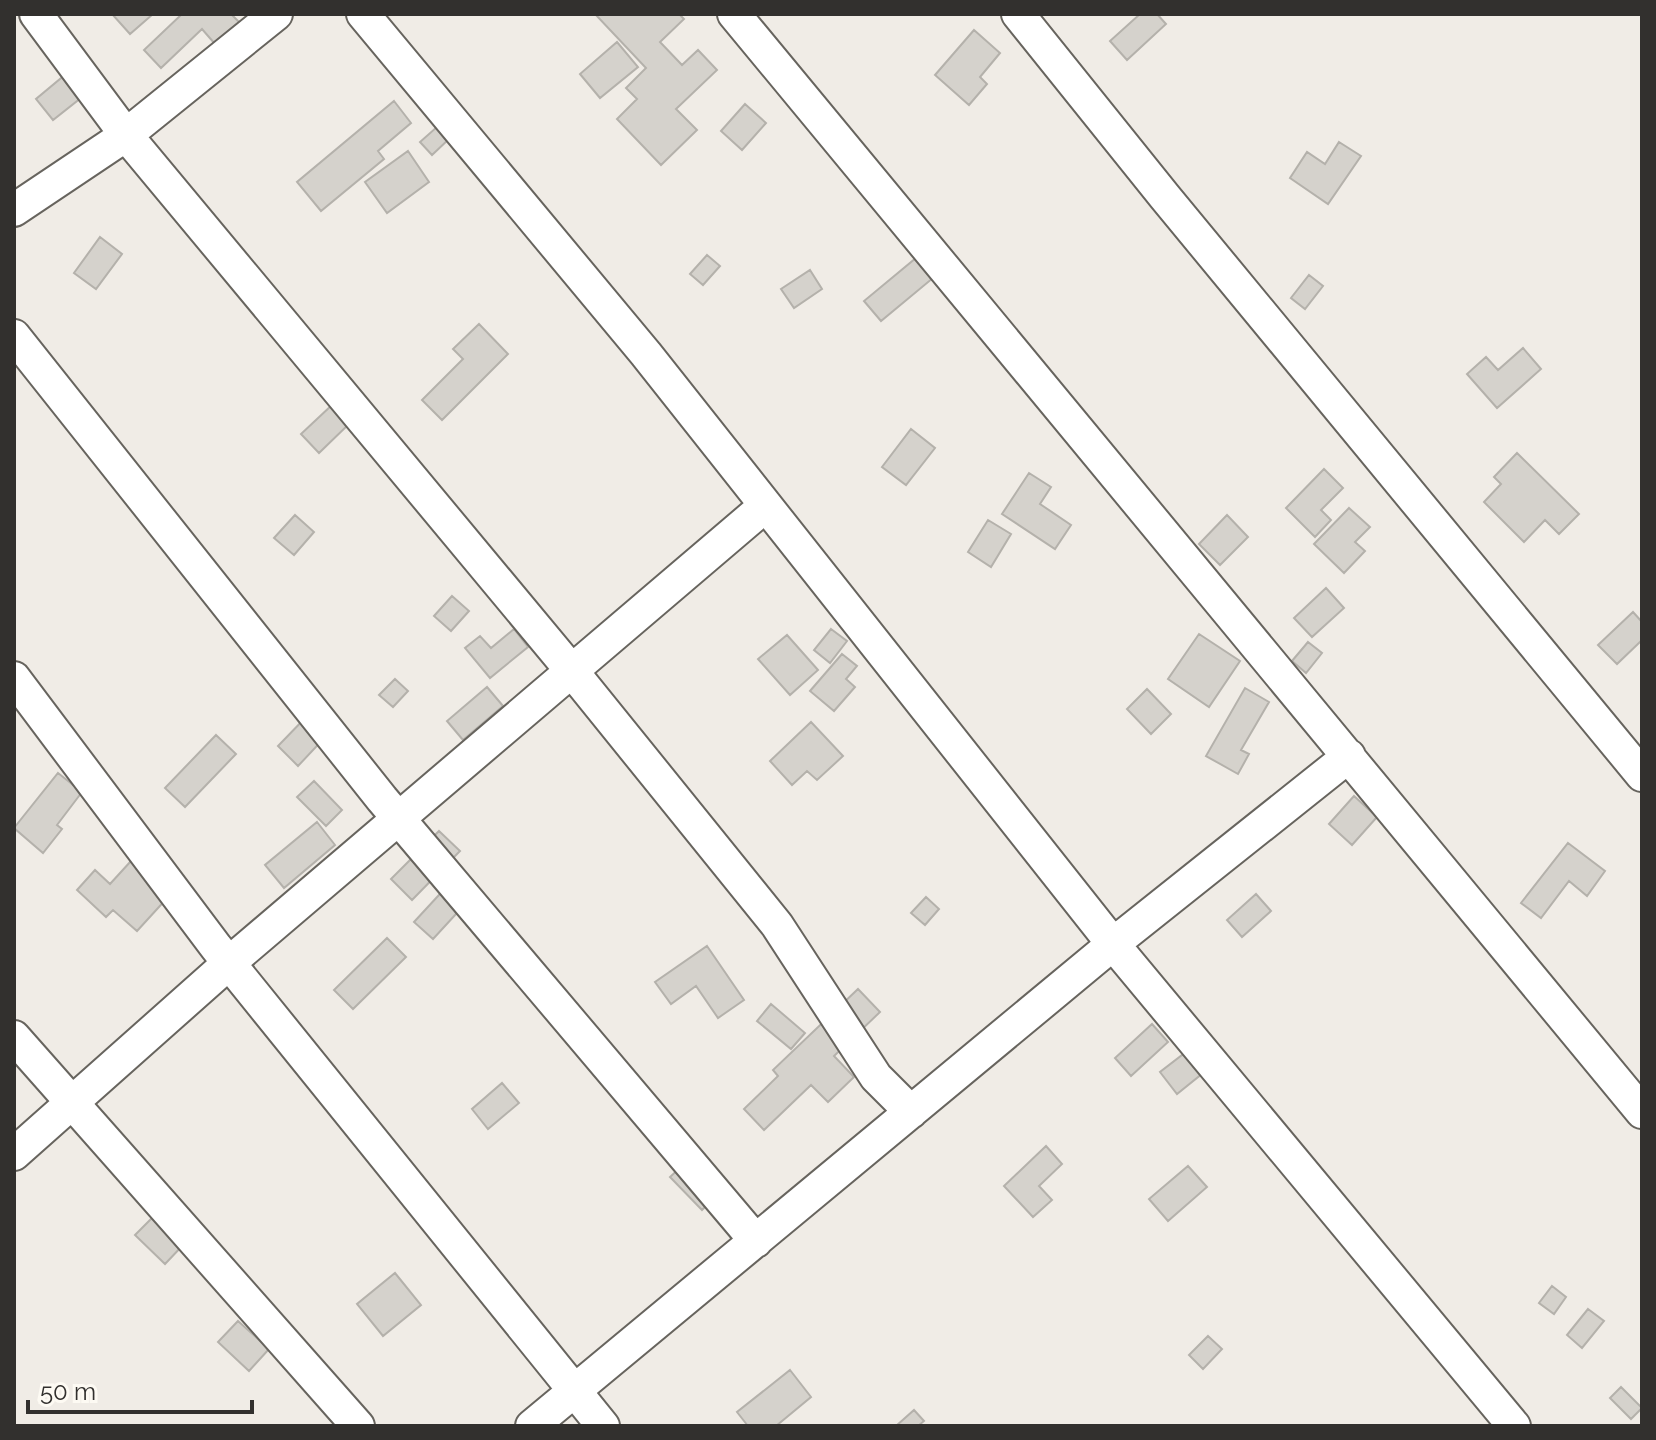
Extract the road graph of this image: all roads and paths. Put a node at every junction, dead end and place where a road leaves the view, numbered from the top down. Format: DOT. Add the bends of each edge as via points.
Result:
graph roads {
  1 [pos="36,14"];
  2 [pos="276,14"];
  3 [pos="363,14"];
  4 [pos="734,14"];
  5 [pos="1018,14"];
  6 [pos="126,135"];
  7 [pos="14,210"];
  8 [pos="14,336"];
  9 [pos="765,506"];
  10 [pos="571,670"];
  11 [pos="14,678"];
  12 [pos="1349,756"];
  13 [pos="1642,775"];
  14 [pos="398,818"];
  15 [pos="1113,944"];
  16 [pos="229,963"];
  17 [pos="14,1037"];
  18 [pos="73,1103"];
  19 [pos="911,1112"];
  20 [pos="1642,1112"];
  21 [pos="14,1154"];
  22 [pos="756,1241"];
  23 [pos="576,1391"];
  24 [pos="358,1426"];
  25 [pos="532,1426"];
  26 [pos="603,1426"];
  27 [pos="1514,1426"];
  1 -- 6 [label="street"];
  2 -- 6 [label="street"];
  3 -- 9 [label="street" via="646,354"];
  4 -- 12 [label="street"];
  5 -- 13 [label="street"];
  6 -- 7 [label="street"];
  6 -- 10 [label="street"];
  8 -- 14 [label="street"];
  9 -- 10 [label="street"];
  9 -- 15 [label="street"];
  10 -- 14 [label="street"];
  10 -- 19 [label="street" via="777,925 876,1077"];
  11 -- 16 [label="street"];
  12 -- 15 [label="street"];
  12 -- 20 [label="street"];
  14 -- 16 [label="street"];
  14 -- 22 [label="street"];
  15 -- 19 [label="street"];
  15 -- 27 [label="street"];
  16 -- 18 [label="street"];
  16 -- 23 [label="street"];
  17 -- 18 [label="street"];
  18 -- 21 [label="street"];
  18 -- 24 [label="street"];
  19 -- 22 [label="street"];
  22 -- 23 [label="street"];
  23 -- 25 [label="street"];
  23 -- 26 [label="street"];
}
